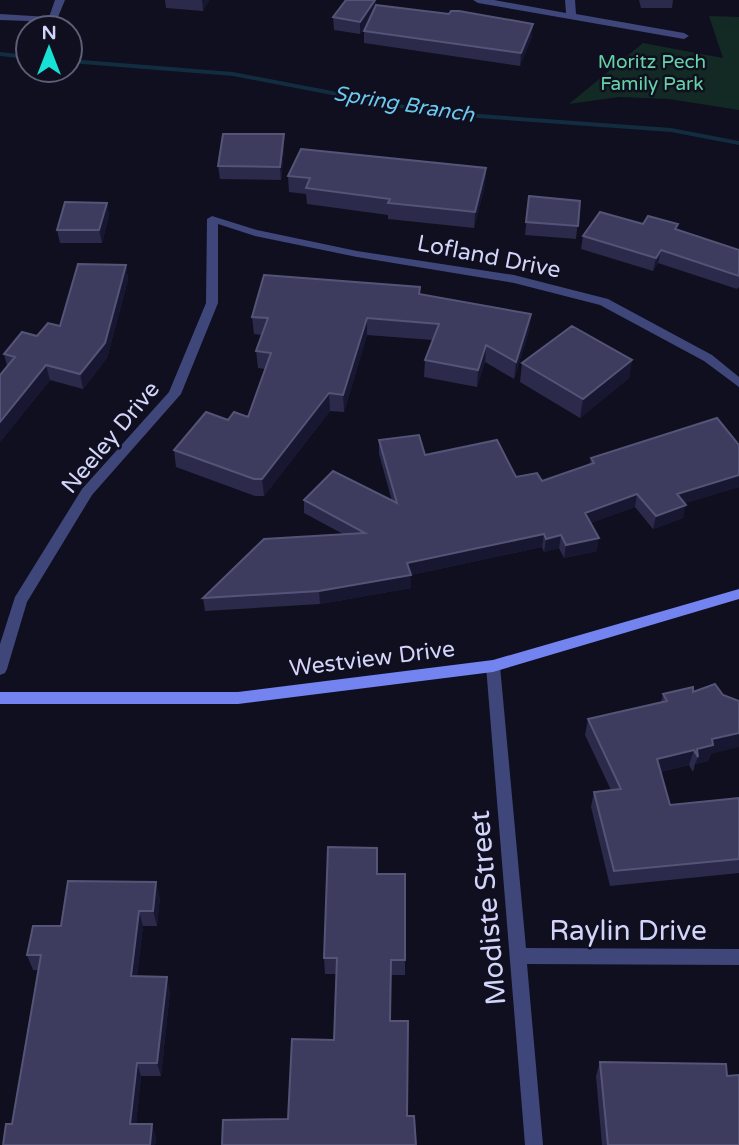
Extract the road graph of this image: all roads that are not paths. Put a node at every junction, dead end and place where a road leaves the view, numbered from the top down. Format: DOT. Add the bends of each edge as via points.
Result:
graph roads {
  1 [pos="60,0"];
  2 [pos="478,0"];
  3 [pos="570,0"];
  4 [pos="571,15"];
  5 [pos="0,17"];
  6 [pos="684,36"];
  7 [pos="212,219"];
  8 [pos="739,383"];
  9 [pos="739,594"];
  10 [pos="493,666"];
  11 [pos="0,669"];
  12 [pos="0,698"];
  13 [pos="517,956"];
  14 [pos="739,957"];
  15 [pos="534,1145"];
  1 -- 5 [label="street" via="53,20"];
  2 -- 4 [label="street"];
  3 -- 4 [label="street"];
  4 -- 6 [label="street"];
  7 -- 8 [label="street, Lofland Drive" via="255,233 513,279 604,302 708,358"];
  7 -- 11 [label="street, Neeley Drive" via="212,303 175,394 86,492 20,601"];
  9 -- 10 [label="main road, Westview Drive"];
  10 -- 12 [label="main road, Westview Drive" via="238,698"];
  10 -- 13 [label="street, Modiste Street"];
  13 -- 14 [label="street, Raylin Drive"];
  13 -- 15 [label="street, Modiste Street"];
}
